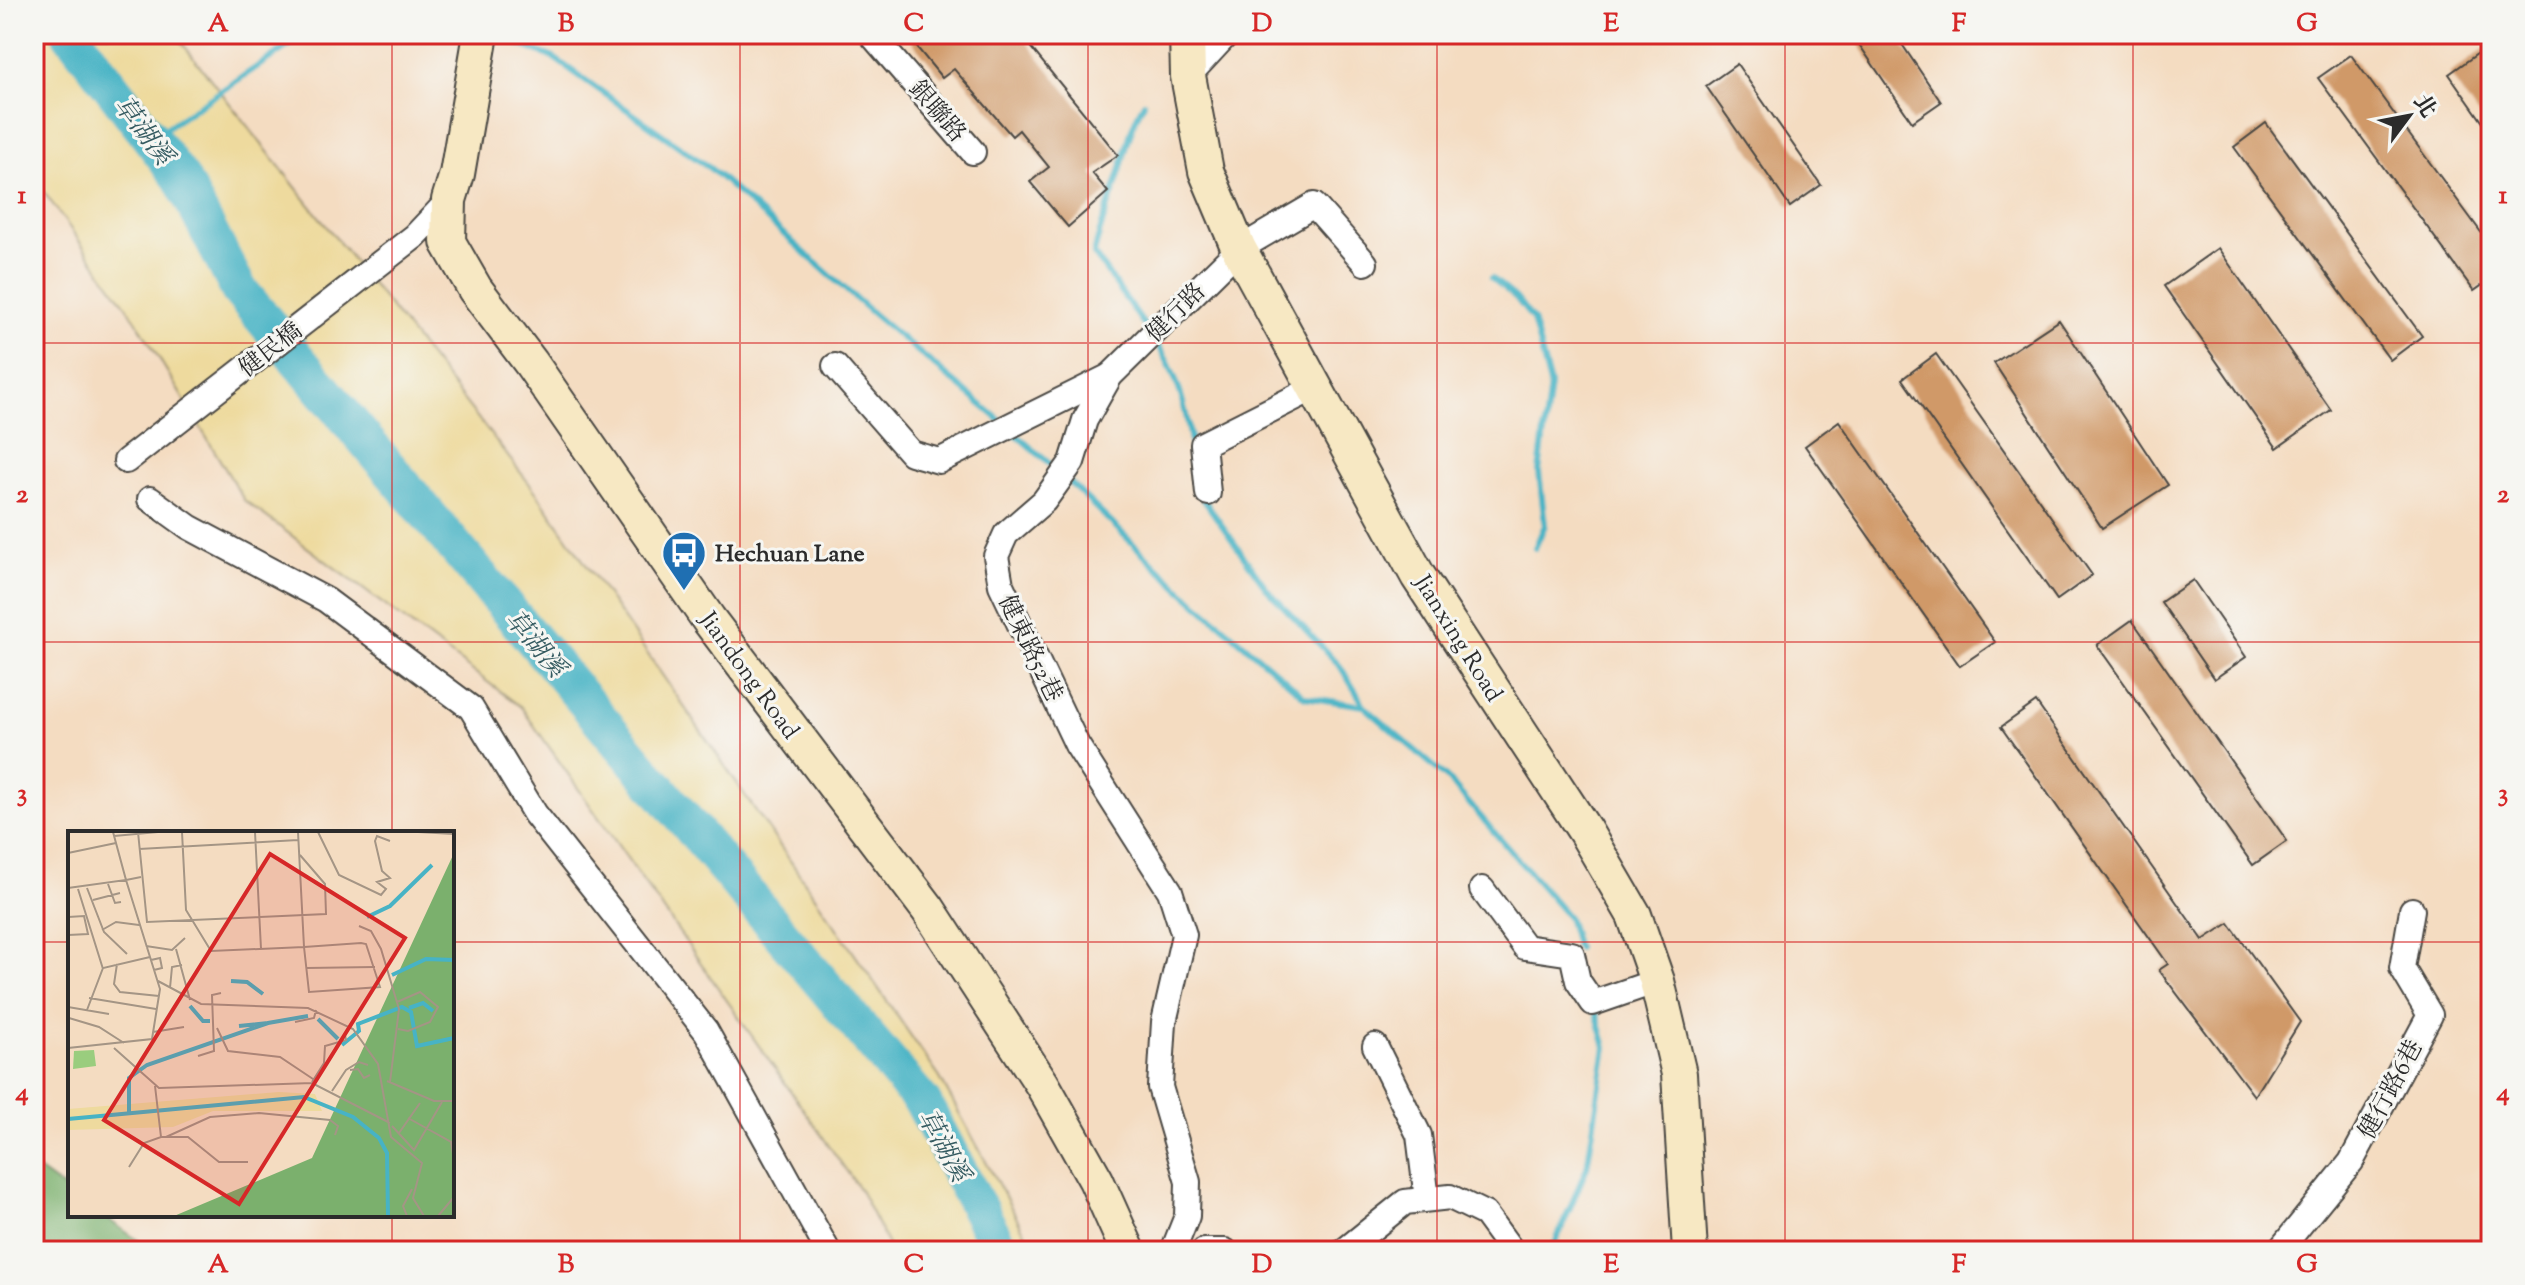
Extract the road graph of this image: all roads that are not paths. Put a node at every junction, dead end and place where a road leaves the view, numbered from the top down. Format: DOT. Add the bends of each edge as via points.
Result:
graph roads {
  1 [pos="871,34"];
  2 [pos="1187,34"];
  3 [pos="1227,34"];
  4 [pos="480,40"];
  5 [pos="1188,76"];
  6 [pos="973,152"];
  7 [pos="449,200"];
  8 [pos="1239,249"];
  9 [pos="1365,263"];
  10 [pos="835,366"];
  11 [pos="1110,376"];
  12 [pos="1316,387"];
  13 [pos="126,461"];
  14 [pos="1208,493"];
  15 [pos="150,499"];
  16 [pos="1482,889"];
  17 [pos="2412,910"];
  18 [pos="1657,981"];
  19 [pos="1375,1046"];
  20 [pos="1427,1199"];
  21 [pos="828,1251"];
  22 [pos="1128,1251"];
  23 [pos="1173,1251"];
  24 [pos="1204,1251"];
  25 [pos="1225,1251"];
  26 [pos="1344,1251"];
  27 [pos="1512,1251"];
  28 [pos="1690,1251"];
  29 [pos="2279,1251"];
  1 -- 6 [label="street, 銀聯路"];
  2 -- 5 [label="street, Jianxing Road"];
  3 -- 5 [label="street"];
  4 -- 7 [label="street, Jiandong Road"];
  5 -- 8 [label="street, Jianxing Road" via="1206,171"];
  7 -- 13 [label="street, 健民橋" via="415,236"];
  7 -- 22 [label="street, Jiandong Road" via="448,242 475,289 773,708 928,909 1042,1084 1096,1180"];
  8 -- 9 [label="street, 健行路" via="1314,205"];
  8 -- 11 [label="street, 健行路"];
  8 -- 12 [label="street, Jianxing Road"];
  10 -- 11 [label="street" via="911,453 939,461"];
  11 -- 23 [label="street, 健東路52巷" via="1085,420 1072,462 1044,501 1006,534 996,556 1001,585 1077,745 1170,891 1184,935 1164,1022 1160,1087 1188,1182 1187,1216"];
  12 -- 14 [label="street" via="1203,444"];
  12 -- 18 [label="street, Jianxing Road" via="1418,576 1613,877 1634,915"];
  15 -- 21 [label="street" via="189,527 326,600 471,708 535,814 706,1031"];
  16 -- 18 [label="street" via="1525,947 1572,954 1578,981 1593,1003"];
  17 -- 29 [label="street, 健行路6巷" via="2402,968 2430,1015 2351,1162"];
  18 -- 28 [label="street, Jianxing Road" via="1681,1084"];
  19 -- 20 [label="street" via="1419,1135"];
  20 -- 26 [label="street" via="1405,1202"];
  20 -- 27 [label="street" via="1450,1197 1485,1214"];
  24 -- 25 [label="street"];
}
